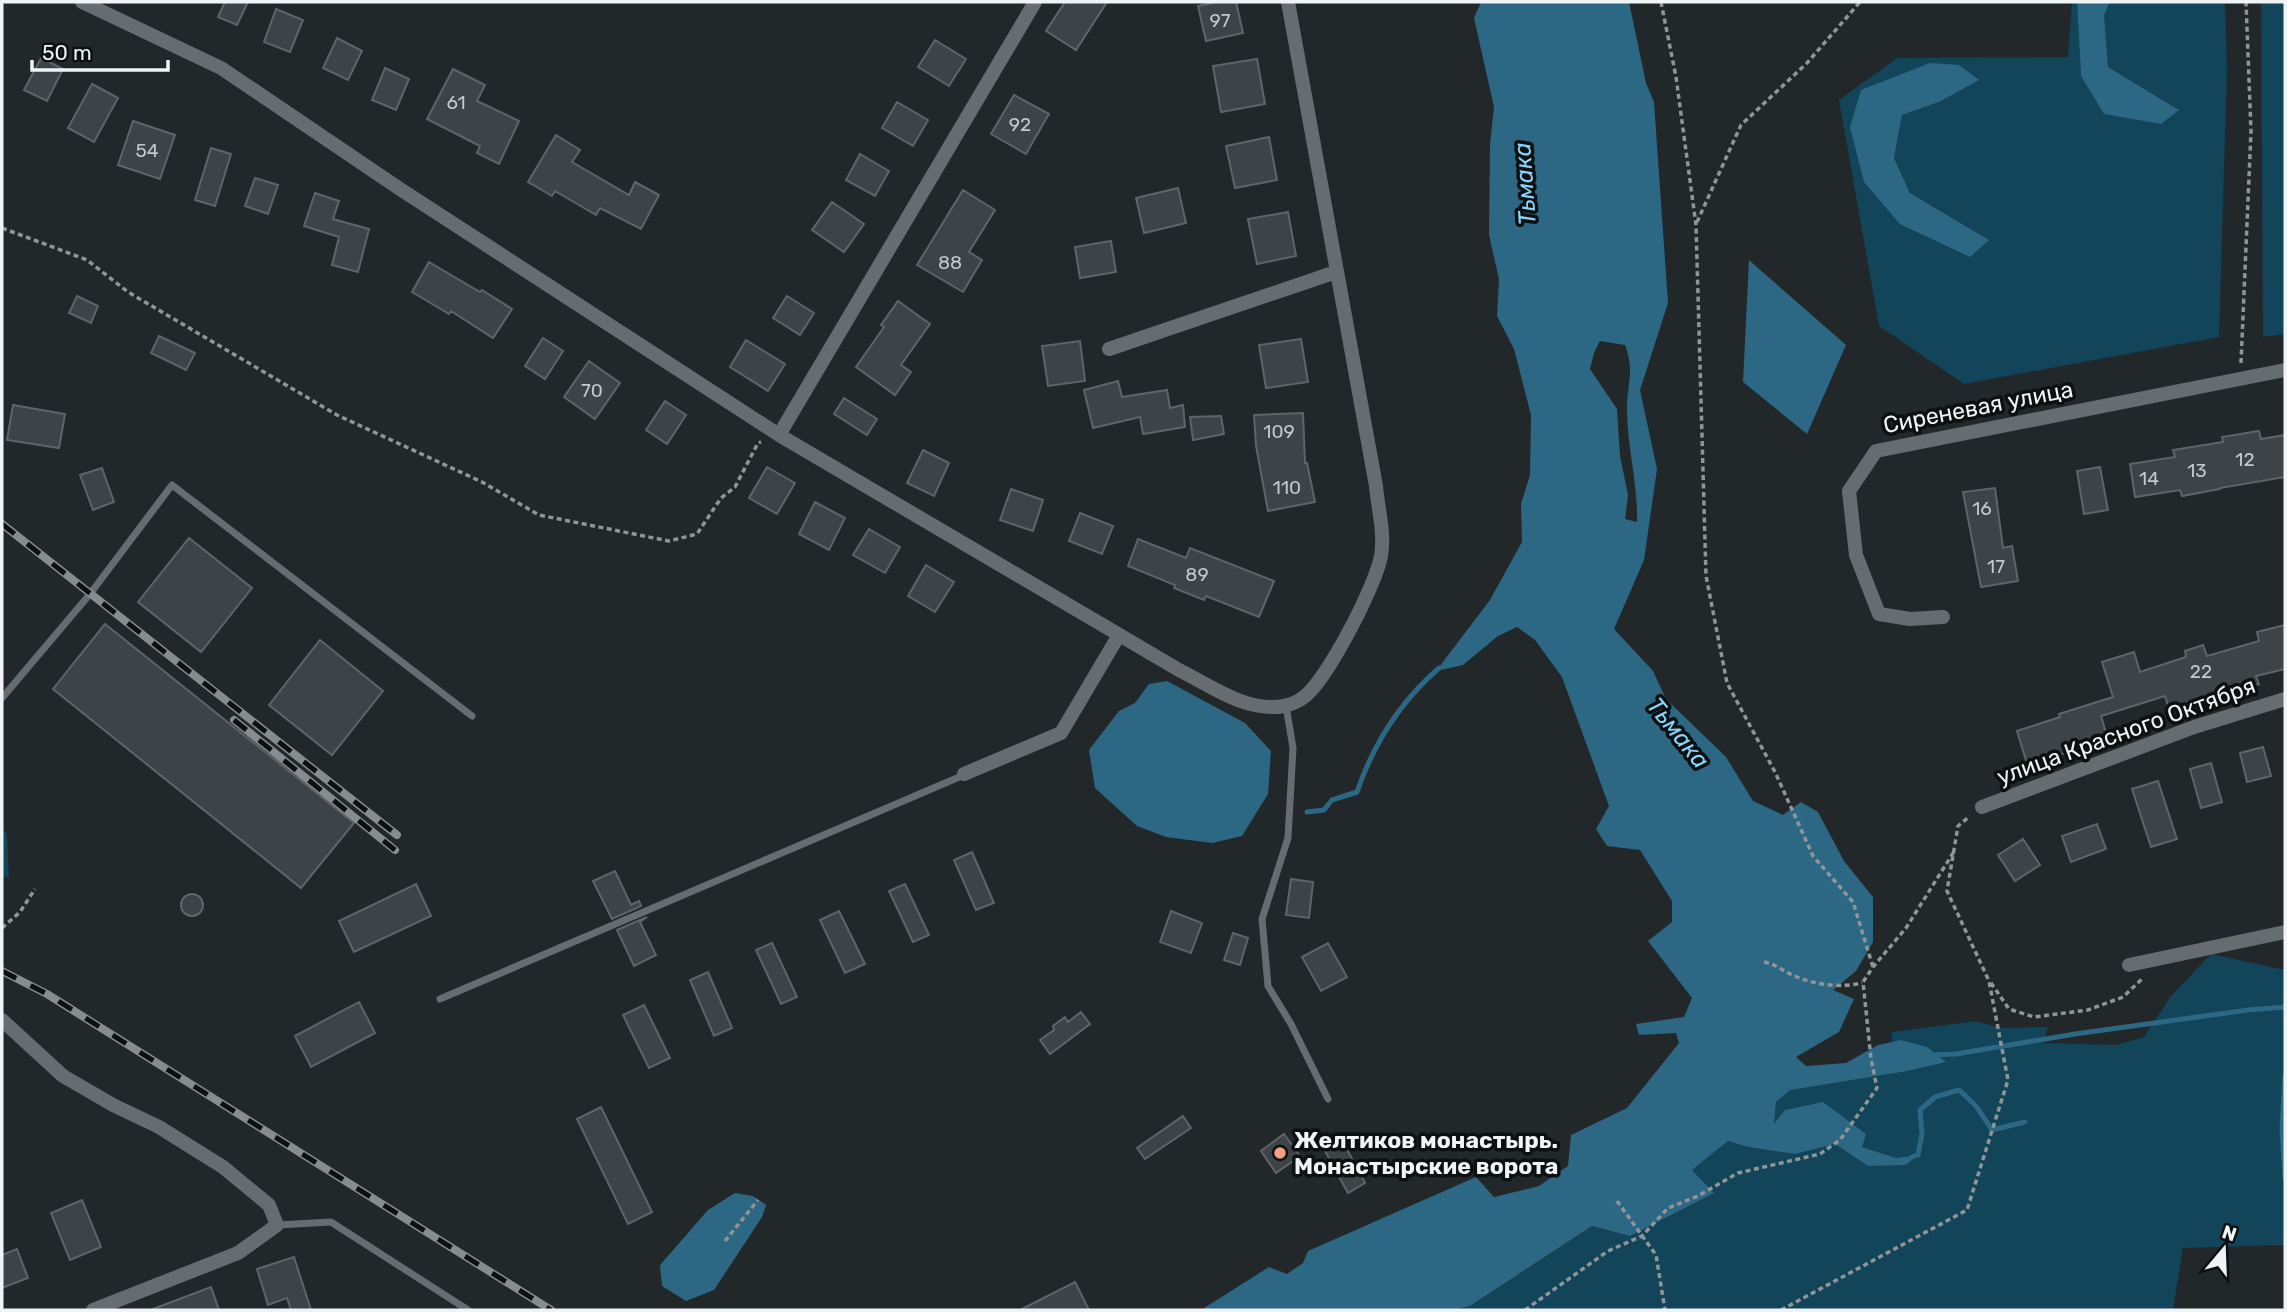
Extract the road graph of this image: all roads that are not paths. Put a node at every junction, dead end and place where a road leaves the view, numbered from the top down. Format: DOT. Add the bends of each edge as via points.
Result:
graph roads {
  1 [pos="82,2"];
  2 [pos="1035,2"];
  3 [pos="1287,2"];
  4 [pos="1336,272"];
  5 [pos="1109,349"];
  6 [pos="2285,370"];
  7 [pos="779,435"];
  8 [pos="1943,617"];
  9 [pos="1119,635"];
  10 [pos="2,698"];
  11 [pos="2285,699"];
  12 [pos="1286,706"];
  13 [pos="471,716"];
  14 [pos="964,774"];
  15 [pos="1982,807"];
  16 [pos="2285,932"];
  17 [pos="2129,965"];
  18 [pos="440,999"];
  19 [pos="2,1020"];
  20 [pos="1328,1099"];
  21 [pos="277,1225"];
  22 [pos="93,1310"];
  23 [pos="468,1310"];
  1 -- 7 [label="street" via="221,68"];
  2 -- 7 [label="street"];
  3 -- 4 [label="street"];
  4 -- 5 [label="street"];
  4 -- 12 [label="street" via="1376,486 1383,535 1381,558 1338,649 1305,696"];
  6 -- 8 [label="street, Сиреневая улица" via="1876,451 1849,491 1856,555 1879,614 1910,619"];
  7 -- 9 [label="street"];
  9 -- 12 [label="street" via="1241,702"];
  9 -- 14 [label="street" via="1061,733"];
  10 -- 13 [label="lane" via="90,594 172,485"];
  11 -- 15 [label="street, улица Красного Октября" via="2193,727"];
  12 -- 20 [label="lane" via="1293,748 1288,838 1262,919 1268,986"];
  14 -- 18 [label="lane"];
  16 -- 17 [label="street"];
  19 -- 21 [label="street" via="63,1076 223,1167 269,1205"];
  21 -- 22 [label="street" via="238,1253"];
  21 -- 23 [label="lane" via="331,1222"];
}
